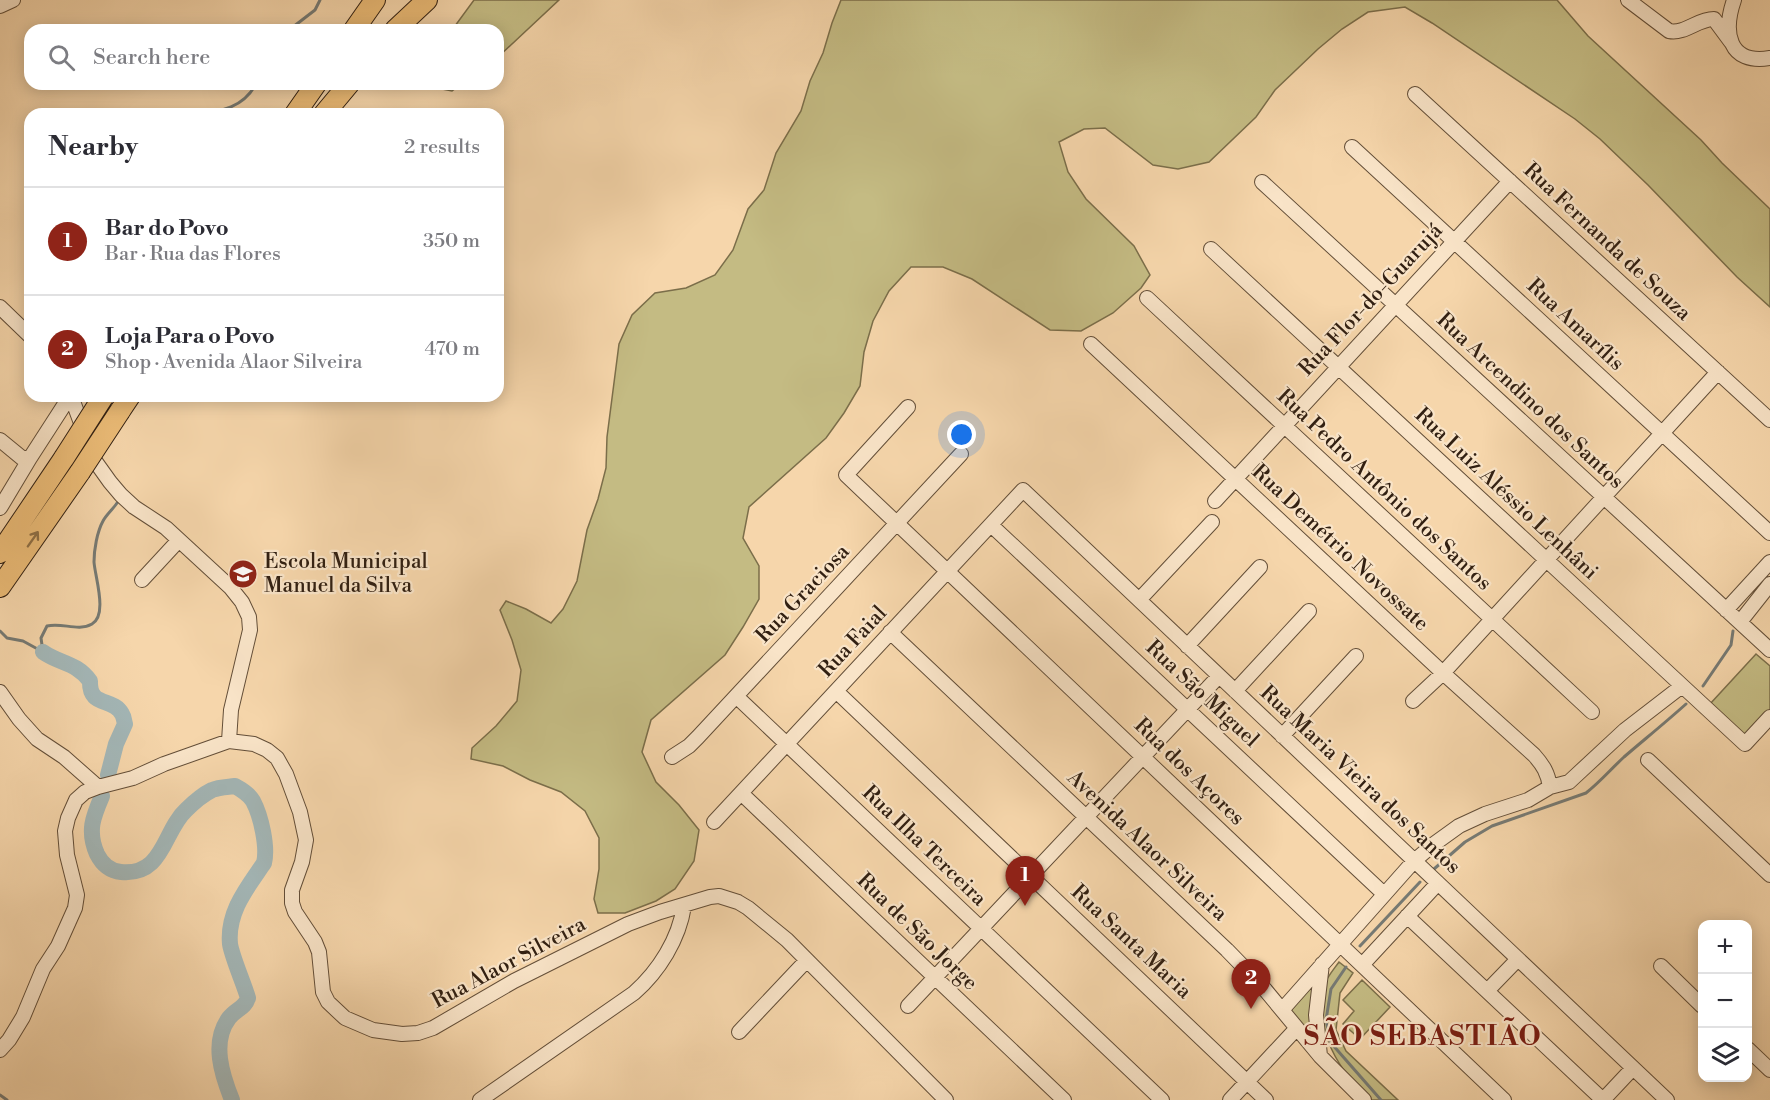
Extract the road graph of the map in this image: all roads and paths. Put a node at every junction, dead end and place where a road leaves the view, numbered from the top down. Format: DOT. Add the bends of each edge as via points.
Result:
graph roads {
  1 [pos="13,0"];
  2 [pos="375,0"];
  3 [pos="427,0"];
  4 [pos="1628,0"];
  5 [pos="1734,0"];
  6 [pos="0,6"];
  7 [pos="358,24"];
  8 [pos="401,24"];
  9 [pos="1731,42"];
  10 [pos="1770,58"];
  11 [pos="312,90"];
  12 [pos="344,90"];
  13 [pos="1415,94"];
  14 [pos="299,108"];
  15 [pos="329,108"];
  16 [pos="1352,147"];
  17 [pos="1510,181"];
  18 [pos="1262,182"];
  19 [pos="1454,241"];
  20 [pos="1211,249"];
  21 [pos="1147,298"];
  22 [pos="1395,305"];
  23 [pos="0,307"];
  24 [pos="24,330"];
  25 [pos="1091,344"];
  26 [pos="1338,367"];
  27 [pos="1718,372"];
  28 [pos="67,402"];
  29 [pos="73,402"];
  30 [pos="100,402"];
  31 [pos="125,404"];
  32 [pos="908,408"];
  33 [pos="1770,420"];
  34 [pos="1284,426"];
  35 [pos="1662,434"];
  36 [pos="0,440"];
  37 [pos="961,454"];
  38 [pos="30,458"];
  39 [pos="1235,479"];
  40 [pos="1023,490"];
  41 [pos="1604,497"];
  42 [pos="1215,501"];
  43 [pos="0,508"];
  44 [pos="1212,522"];
  45 [pos="897,523"];
  46 [pos="991,525"];
  47 [pos="1770,533"];
  48 [pos="179,540"];
  49 [pos="0,553"];
  50 [pos="1546,560"];
  51 [pos="1770,562"];
  52 [pos="1260,567"];
  53 [pos="948,571"];
  54 [pos="142,580"];
  55 [pos="1770,584"];
  56 [pos="0,587"];
  57 [pos="1139,600"];
  58 [pos="1726,610"];
  59 [pos="1309,611"];
  60 [pos="1492,619"];
  61 [pos="1740,622"];
  62 [pos="890,633"];
  63 [pos="1187,646"];
  64 [pos="1770,650"];
  65 [pos="1356,656"];
  66 [pos="1443,673"];
  67 [pos="1220,676"];
  68 [pos="1682,686"];
  69 [pos="1235,691"];
  70 [pos="0,692"];
  71 [pos="836,692"];
  72 [pos="736,696"];
  73 [pos="1413,701"];
  74 [pos="1188,710"];
  75 [pos="1592,712"];
  76 [pos="1770,717"];
  77 [pos="1282,736"];
  78 [pos="229,741"];
  79 [pos="787,744"];
  80 [pos="672,757"];
  81 [pos="1143,757"];
  82 [pos="1648,760"];
  83 [pos="98,787"];
  84 [pos="1550,787"];
  85 [pos="741,793"];
  86 [pos="1086,817"];
  87 [pos="714,822"];
  88 [pos="1414,861"];
  89 [pos="1770,875"];
  90 [pos="1030,876"];
  91 [pos="1438,883"];
  92 [pos="1384,894"];
  93 [pos="684,906"];
  94 [pos="1407,916"];
  95 [pos="981,929"];
  96 [pos="1340,944"];
  97 [pos="1518,959"];
  98 [pos="807,960"];
  99 [pos="1322,964"];
  100 [pos="1362,965"];
  101 [pos="1661,966"];
  102 [pos="934,978"];
  103 [pos="1487,991"];
  104 [pos="1698,1002"];
  105 [pos="908,1006"];
  106 [pos="1282,1010"];
  107 [pos="1297,1029"];
  108 [pos="739,1032"];
  109 [pos="0,1050"];
  110 [pos="1752,1053"];
  111 [pos="1320,1056"];
  112 [pos="1633,1068"];
  113 [pos="1770,1070"];
  114 [pos="1247,1082"];
  115 [pos="480,1100"];
  116 [pos="946,1100"];
  117 [pos="1064,1100"];
  118 [pos="1162,1100"];
  119 [pos="1230,1100"];
  120 [pos="1266,1100"];
  121 [pos="1364,1100"];
  122 [pos="1504,1100"];
  123 [pos="1603,1100"];
  124 [pos="1667,1100"];
  1 -- 6 [label="street"];
  2 -- 7 [label="highway"];
  3 -- 8 [label="highway"];
  4 -- 9 [label="street" via="1669,31 1682,31 1714,19"];
  5 -- 9 [label="street" via="1728,26"];
  9 -- 10 [label="street" via="1748,57"];
  11 -- 14 [label="highway"];
  12 -- 15 [label="highway"];
  13 -- 17 [label="street, Rua Fernanda de Souza"];
  16 -- 19 [label="street, Rua Amarílis"];
  17 -- 19 [label="street, Rua Flor-do-Guarujá"];
  17 -- 27 [label="street, Rua Fernanda de Souza"];
  18 -- 22 [label="street, Rua Arcendino dos Santos"];
  19 -- 22 [label="street, Rua Flor-do-Guarujá"];
  19 -- 35 [label="street, Rua Amarílis"];
  20 -- 26 [label="street, Rua Luiz Aléssio Lenhâni"];
  21 -- 34 [label="street, Rua Pedro Antônio dos Santos"];
  22 -- 26 [label="street, Rua Flor-do-Guarujá"];
  22 -- 41 [label="street, Rua Arcendino dos Santos"];
  23 -- 24 [label="street"];
  25 -- 39 [label="street, Rua Demétrio Novossate"];
  26 -- 34 [label="street, Rua Flor-do-Guarujá"];
  26 -- 50 [label="street, Rua Luiz Aléssio Lenhâni"];
  27 -- 33 [label="street, Rua Fernanda de Souza"];
  27 -- 35 [label="street"];
  28 -- 38 [label="street"];
  29 -- 48 [label="street" via="95,461 110,482 134,507"];
  30 -- 49 [label="highway, bridge"];
  56 -- 31 [label="highway, one-way, bridge"];
  32 -- 45 [label="street, Rua dos Açores" via="846,475"];
  34 -- 39 [label="street, Rua Flor-do-Guarujá"];
  34 -- 60 [label="street, Rua Pedro Antônio dos Santos"];
  35 -- 41 [label="street"];
  35 -- 47 [label="street, Rua Amarílis"];
  36 -- 38 [label="street" via="22,458"];
  37 -- 45 [label="street, Rua Graciosa"];
  38 -- 43 [label="street"];
  39 -- 42 [label="street, Rua Flor-do-Guarujá"];
  39 -- 66 [label="street, Rua Demétrio Novossate"];
  40 -- 46 [label="street, Rua Faial"];
  40 -- 57 [label="street, Rua Maria Vieira dos Santos"];
  41 -- 50 [label="street"];
  41 -- 58 [label="street, Rua Arcendino dos Santos"];
  44 -- 57 [label="street"];
  45 -- 53 [label="street, Rua dos Açores"];
  45 -- 72 [label="street, Rua Graciosa"];
  46 -- 53 [label="street, Rua Faial"];
  46 -- 74 [label="street, Rua São Miguel"];
  48 -- 54 [label="street"];
  48 -- 78 [label="street" via="230,587 249,617 248,645 231,710"];
  50 -- 60 [label="street"];
  50 -- 68 [label="street, Rua Luiz Aléssio Lenhâni"];
  51 -- 58 [label="street"];
  52 -- 63 [label="street"];
  53 -- 62 [label="street, Rua Faial"];
  53 -- 81 [label="street, Rua dos Açores"];
  55 -- 61 [label="street"];
  57 -- 63 [label="street, Rua Maria Vieira dos Santos"];
  58 -- 61 [label="street, Rua Arcendino dos Santos"];
  59 -- 69 [label="street"];
  60 -- 66 [label="street"];
  60 -- 75 [label="street, Rua Pedro Antônio dos Santos"];
  61 -- 64 [label="street, Rua Arcendino dos Santos"];
  62 -- 71 [label="street, Rua Faial"];
  62 -- 86 [label="street, Avenida Alaor Silveira"];
  63 -- 67 [label="street, Rua Maria Vieira dos Santos"];
  65 -- 77 [label="street"];
  66 -- 73 [label="street"];
  66 -- 84 [label="street, Rua Demétrio Novossate" via="1534,754 1548,773"];
  67 -- 69 [label="street, Rua Maria Vieira dos Santos"];
  67 -- 74 [label="street"];
  68 -- 76 [label="street, Rua Luiz Aléssio Lenhâni" via="1745,744"];
  68 -- 84 [label="street" via="1625,730 1569,782"];
  69 -- 77 [label="street, Rua Maria Vieira dos Santos"];
  70 -- 83 [label="street" via="37,739"];
  71 -- 79 [label="street, Rua Faial"];
  71 -- 90 [label="street, Rua Santa Maria"];
  72 -- 79 [label="street, Rua Ilha Terceira"];
  72 -- 80 [label="street, Rua Graciosa" via="689,746"];
  74 -- 81 [label="street"];
  74 -- 92 [label="street, Rua São Miguel"];
  77 -- 88 [label="street, Rua Maria Vieira dos Santos"];
  78 -- 83 [label="street" via="133,778"];
  78 -- 93 [label="street, Rua Alaor Silveira" via="267,750 286,774 306,840 292,890 295,912 319,952 323,992 328,1002 345,1018 373,1030 402,1034 433,1028 514,981 628,924"];
  79 -- 85 [label="street, Rua Faial"];
  79 -- 95 [label="street, Rua Ilha Terceira"];
  81 -- 86 [label="street"];
  81 -- 96 [label="street, Rua dos Açores"];
  82 -- 89 [label="street"];
  83 -- 109 [label="street" via="76,800 65,831 77,895 71,920 43,969 23,1017"];
  84 -- 88 [label="street" via="1528,800 1459,826"];
  85 -- 87 [label="street, Rua Faial"];
  85 -- 102 [label="street, Rua de São Jorge"];
  86 -- 90 [label="street"];
  86 -- 106 [label="street, Avenida Alaor Silveira" via="1227,950"];
  88 -- 91 [label="street, Rua Maria Vieira dos Santos"];
  88 -- 92 [label="street"];
  90 -- 95 [label="street"];
  90 -- 114 [label="street, Rua Santa Maria"];
  91 -- 94 [label="street"];
  91 -- 97 [label="street, Rua Maria Vieira dos Santos"];
  92 -- 96 [label="street"];
  93 -- 98 [label="street, Rua Alaor Silveira" via="719,896 738,902"];
  93 -- 115 [label="street" via="670,947 645,984"];
  94 -- 100 [label="street"];
  94 -- 103 [label="street"];
  95 -- 102 [label="street"];
  95 -- 118 [label="street, Rua Ilha Terceira"];
  96 -- 99 [label="street"];
  96 -- 100 [label="street, Rua dos Açores"];
  97 -- 103 [label="street"];
  97 -- 112 [label="street, Rua Maria Vieira dos Santos"];
  98 -- 108 [label="street"];
  98 -- 116 [label="street, Rua Alaor Silveira"];
  99 -- 106 [label="street"];
  99 -- 111 [label="street" via="1316,1015"];
  100 -- 122 [label="street, Rua dos Açores"];
  101 -- 104 [label="street"];
  102 -- 105 [label="street"];
  102 -- 117 [label="street, Rua de São Jorge"];
  103 -- 123 [label="street"];
  106 -- 107 [label="street, Avenida Alaor Silveira"];
  107 -- 111 [label="street, Avenida Alaor Silveira"];
  107 -- 114 [label="street"];
  110 -- 113 [label="street"];
  111 -- 121 [label="street, Avenida Alaor Silveira"];
  112 -- 123 [label="street"];
  112 -- 124 [label="street, Rua Maria Vieira dos Santos"];
  114 -- 119 [label="street"];
  114 -- 120 [label="street, Rua Santa Maria"];
}
